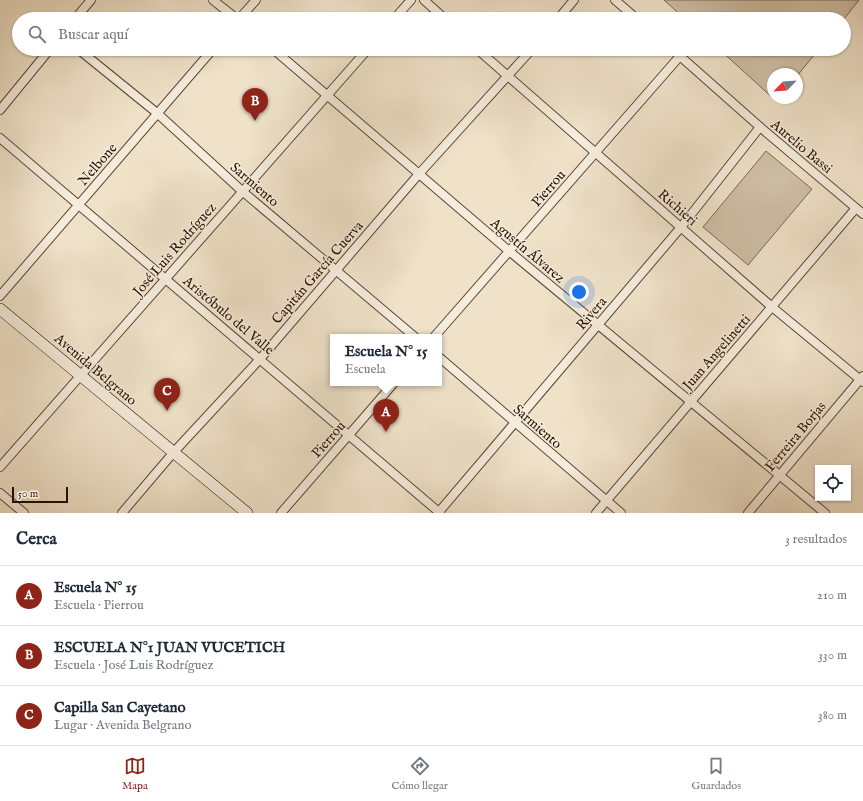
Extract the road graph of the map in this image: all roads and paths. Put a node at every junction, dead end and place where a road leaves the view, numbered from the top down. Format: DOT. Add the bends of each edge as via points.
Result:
graph roads {
  1 [pos="91,0"];
  2 [pos="213,0"];
  3 [pos="256,0"];
  4 [pos="410,0"];
  5 [pos="424,0"];
  6 [pos="574,0"];
  7 [pos="615,0"];
  8 [pos="81,12"];
  9 [pos="229,12"];
  10 [pos="245,12"];
  11 [pos="400,12"];
  12 [pos="437,12"];
  13 [pos="564,12"];
  14 [pos="629,12"];
  15 [pos="44,56"];
  16 [pos="87,56"];
  17 [pos="207,56"];
  18 [pos="281,56"];
  19 [pos="362,56"];
  20 [pos="484,56"];
  21 [pos="526,56"];
  22 [pos="680,56"];
  23 [pos="507,77"];
  24 [pos="327,95"];
  25 [pos="0,110"];
  26 [pos="157,113"];
  27 [pos="760,127"];
  28 [pos="0,138"];
  29 [pos="596,153"];
  30 [pos="418,175"];
  31 [pos="242,191"];
  32 [pos="78,205"];
  33 [pos="856,208"];
  34 [pos="863,214"];
  35 [pos="682,226"];
  36 [pos="509,251"];
  37 [pos="336,270"];
  38 [pos="166,279"];
  39 [pos="0,296"];
  40 [pos="772,307"];
  41 [pos="0,310"];
  42 [pos="598,324"];
  43 [pos="411,334"];
  44 [pos="437,334"];
  45 [pos="260,359"];
  46 [pos="442,360"];
  47 [pos="80,375"];
  48 [pos="862,379"];
  49 [pos="391,386"];
  50 [pos="690,402"];
  51 [pos="515,423"];
  52 [pos="349,435"];
  53 [pos="173,453"];
  54 [pos="0,467"];
  55 [pos="779,474"];
  56 [pos="0,493"];
  57 [pos="606,501"];
  58 [pos="24,513"];
  59 [pos="122,513"];
  60 [pos="247,513"];
  61 [pos="281,513"];
  62 [pos="439,513"];
  63 [pos="596,513"];
  64 [pos="621,513"];
  65 [pos="748,513"];
  66 [pos="825,513"];
  1 -- 8 [label="street"];
  2 -- 9 [label="street"];
  3 -- 10 [label="street"];
  4 -- 11 [label="street"];
  5 -- 12 [label="street"];
  6 -- 13 [label="street"];
  7 -- 14 [label="street"];
  15 -- 25 [label="street"];
  16 -- 26 [label="street, Sarmiento"];
  17 -- 26 [label="street, Nelbone"];
  18 -- 24 [label="street, Agustín Álvarez"];
  19 -- 24 [label="street, José Luis Rodríguez"];
  20 -- 23 [label="street, Richieri"];
  21 -- 23 [label="street, Capitán García Cuerva"];
  22 -- 27 [label="street, Aurelio Bassi"];
  22 -- 29 [label="street, Pierrou"];
  23 -- 29 [label="street, Richieri"];
  23 -- 30 [label="street, Capitán García Cuerva"];
  24 -- 30 [label="street, Agustín Álvarez"];
  24 -- 31 [label="street, José Luis Rodríguez"];
  26 -- 31 [label="street, Sarmiento"];
  26 -- 32 [label="street, Nelbone"];
  27 -- 33 [label="street, Aurelio Bassi"];
  27 -- 35 [label="street, Rivera"];
  28 -- 32 [label="street, Aristóbulo del Valle"];
  29 -- 35 [label="street, Richieri"];
  29 -- 36 [label="street, Pierrou"];
  30 -- 36 [label="street, Agustín Álvarez"];
  30 -- 37 [label="street, Capitán García Cuerva"];
  31 -- 37 [label="street, Sarmiento"];
  31 -- 38 [label="street, José Luis Rodríguez"];
  32 -- 38 [label="street, Aristóbulo del Valle"];
  32 -- 39 [label="street, Nelbone"];
  33 -- 34 [label="street, Aurelio Bassi"];
  33 -- 40 [label="street, Juan Angelinetti"];
  35 -- 40 [label="street, Richieri"];
  35 -- 42 [label="street, Rivera"];
  36 -- 42 [label="street, Agustín Álvarez"];
  36 -- 44 [label="street, Pierrou"];
  37 -- 43 [label="street, Sarmiento"];
  37 -- 45 [label="street, Capitán García Cuerva"];
  38 -- 45 [label="street, Aristóbulo del Valle"];
  38 -- 47 [label="street, José Luis Rodríguez"];
  40 -- 48 [label="street, Richieri"];
  40 -- 50 [label="street, Juan Angelinetti"];
  41 -- 47 [label="main road, Avenida Belgrano"];
  42 -- 50 [label="street, Agustín Álvarez"];
  42 -- 51 [label="street, Rivera"];
  45 -- 52 [label="street, Aristóbulo del Valle"];
  45 -- 53 [label="street, Capitán García Cuerva"];
  46 -- 51 [label="street, Sarmiento"];
  47 -- 53 [label="main road, Avenida Belgrano"];
  47 -- 54 [label="street, José Luis Rodríguez"];
  48 -- 55 [label="street, Ferreira Borjas"];
  49 -- 52 [label="street, Pierrou"];
  50 -- 55 [label="street, Agustín Álvarez"];
  50 -- 57 [label="street, Juan Angelinetti"];
  51 -- 57 [label="street, Sarmiento"];
  51 -- 62 [label="street, Rivera"];
  52 -- 61 [label="street, Pierrou"];
  52 -- 62 [label="street, Aristóbulo del Valle"];
  53 -- 59 [label="street, Capitán García Cuerva"];
  53 -- 60 [label="main road, Avenida Belgrano"];
  55 -- 65 [label="street, Ferreira Borjas"];
  55 -- 66 [label="street, Agustín Álvarez"];
  56 -- 58 [label="street"];
  57 -- 63 [label="street, Juan Angelinetti"];
  57 -- 64 [label="street, Sarmiento"];
}
